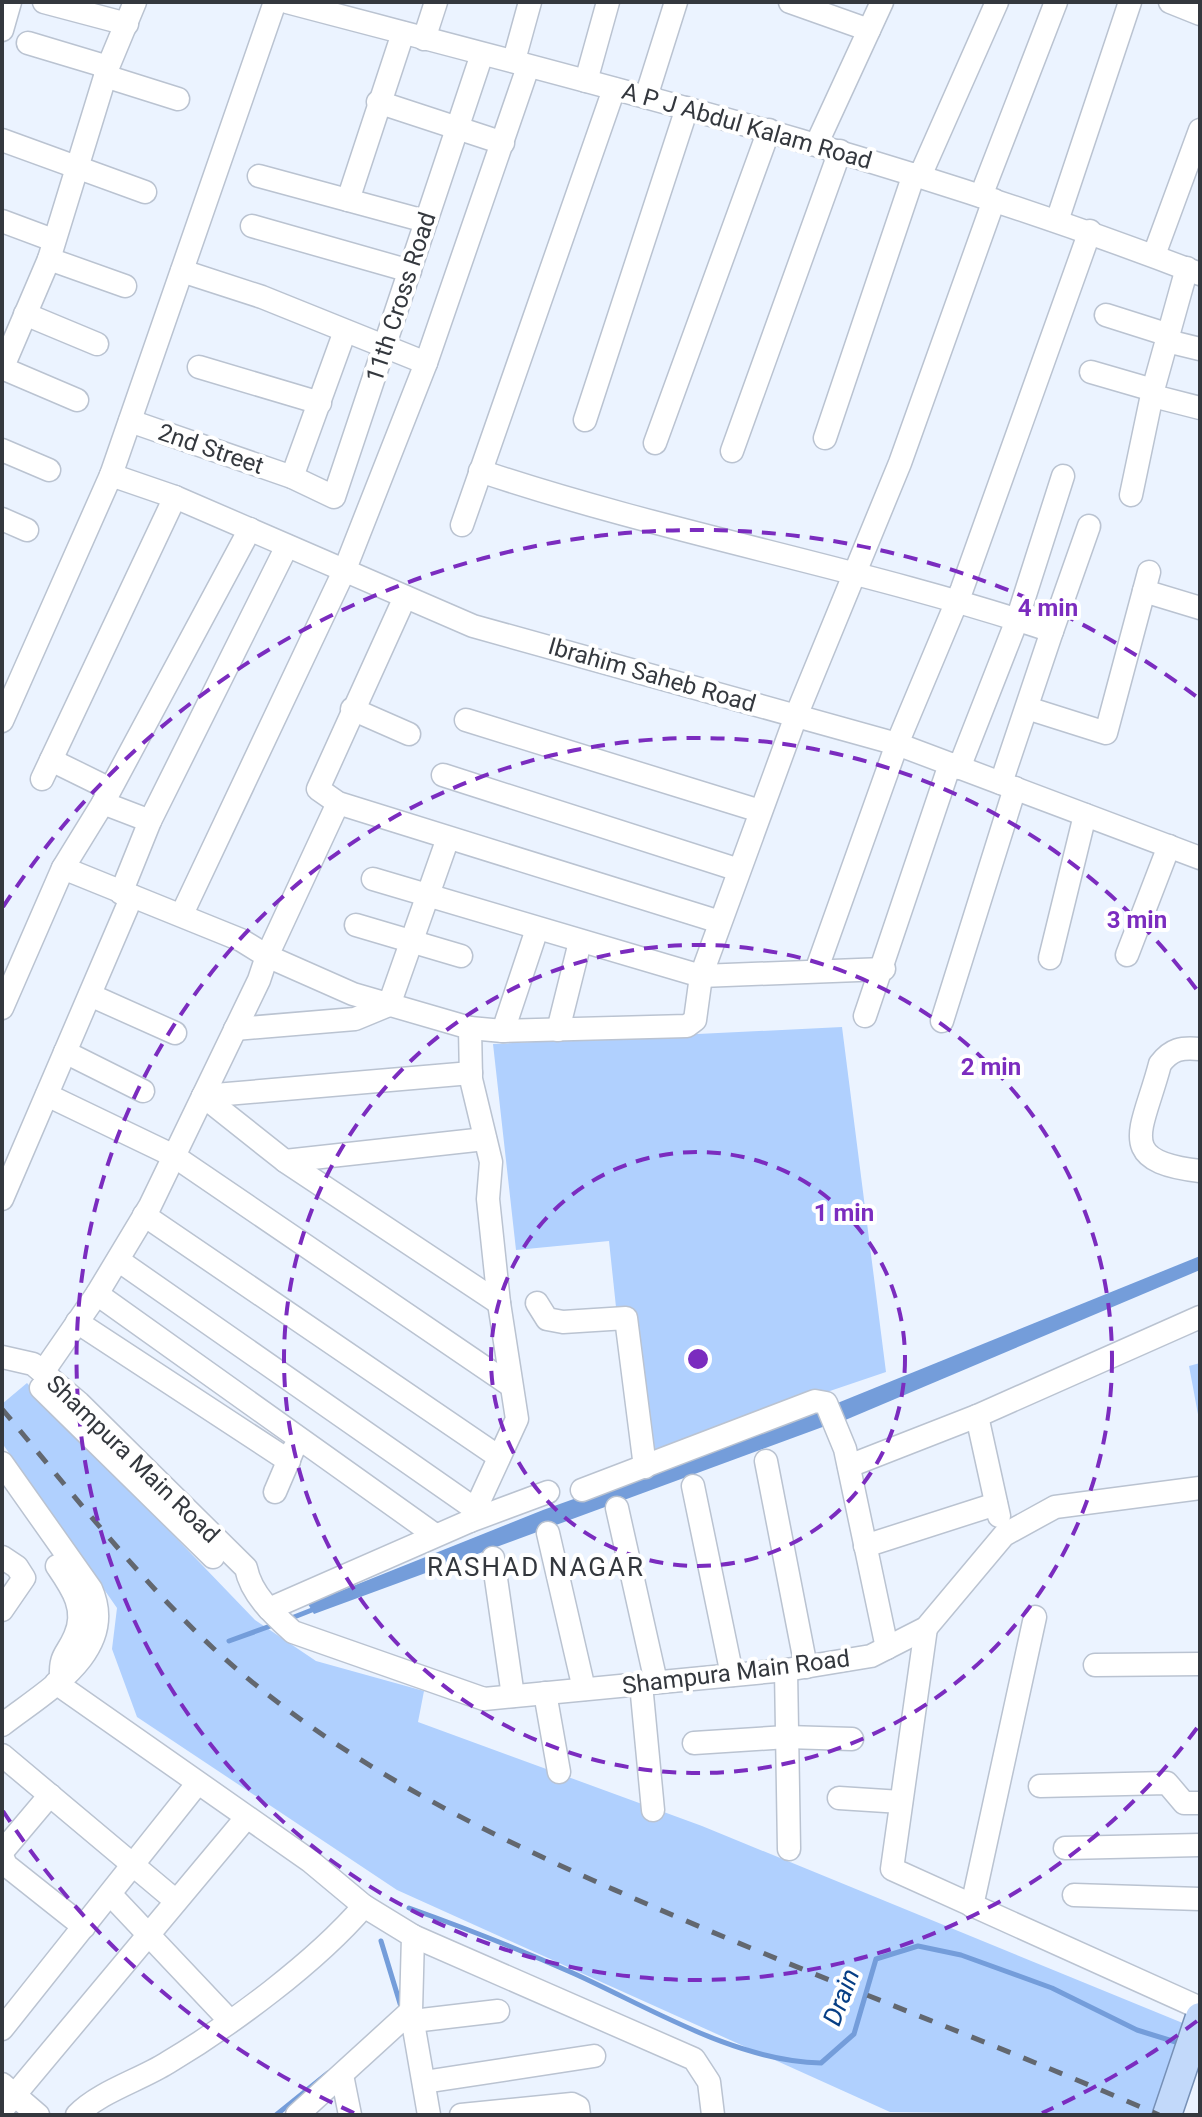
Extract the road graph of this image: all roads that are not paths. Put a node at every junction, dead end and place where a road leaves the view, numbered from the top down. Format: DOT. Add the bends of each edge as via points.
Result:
graph roads {
  1 [pos="10,2"];
  2 [pos="44,2"];
  3 [pos="135,2"];
  4 [pos="275,2"];
  5 [pos="287,2"];
  6 [pos="436,2"];
  7 [pos="530,2"];
  8 [pos="608,2"];
  9 [pos="676,2"];
  10 [pos="790,2"];
  11 [pos="882,2"];
  12 [pos="997,2"];
  13 [pos="1056,2"];
  14 [pos="1130,2"];
  15 [pos="1170,2"];
  16 [pos="1200,14"];
  17 [pos="127,24"];
  18 [pos="2,30"];
  19 [pos="869,30"];
  20 [pos="413,36"];
  21 [pos="28,43"];
  22 [pos="482,54"];
  23 [pos="521,64"];
  24 [pos="107,71"];
  25 [pos="586,81"];
  26 [pos="614,89"];
  27 [pos="646,97"];
  28 [pos="178,99"];
  29 [pos="378,102"];
  30 [pos="687,108"];
  31 [pos="459,128"];
  32 [pos="769,130"];
  33 [pos="1200,130"];
  34 [pos="2,140"];
  35 [pos="503,143"];
  36 [pos="817,143"];
  37 [pos="840,151"];
  38 [pos="76,167"];
  39 [pos="917,175"];
  40 [pos="259,176"];
  41 [pos="145,192"];
  42 [pos="987,198"];
  43 [pos="348,200"];
  44 [pos="2,221"];
  45 [pos="425,221"];
  46 [pos="1057,221"];
  47 [pos="252,226"];
  48 [pos="1090,231"];
  49 [pos="51,249"];
  50 [pos="1154,255"];
  51 [pos="182,271"];
  52 [pos="410,271"];
  53 [pos="1193,271"];
  54 [pos="125,286"];
  55 [pos="1106,315"];
  56 [pos="16,321"];
  57 [pos="345,331"];
  58 [pos="1168,338"];
  59 [pos="97,344"];
  60 [pos="385,345"];
  61 [pos="1200,349"];
  62 [pos="426,363"];
  63 [pos="199,367"];
  64 [pos="2,368"];
  65 [pos="1091,372"];
  66 [pos="1153,393"];
  67 [pos="77,400"];
  68 [pos="320,403"];
  69 [pos="1200,408"];
  70 [pos="585,420"];
  71 [pos="130,421"];
  72 [pos="825,438"];
  73 [pos="655,443"];
  74 [pos="2,450"];
  75 [pos="732,451"];
  76 [pos="49,470"];
  77 [pos="480,471"];
  78 [pos="111,475"];
  79 [pos="1063,476"];
  80 [pos="292,477"];
  81 [pos="1131,495"];
  82 [pos="175,497"];
  83 [pos="2,519"];
  84 [pos="462,525"];
  85 [pos="1089,526"];
  86 [pos="250,529"];
  87 [pos="27,530"];
  88 [pos="287,546"];
  89 [pos="345,569"];
  90 [pos="853,574"];
  91 [pos="405,597"];
  92 [pos="957,600"];
  93 [pos="1200,608"];
  94 [pos="1017,620"];
  95 [pos="1052,631"];
  96 [pos="1027,708"];
  97 [pos="352,709"];
  98 [pos="796,716"];
  99 [pos="2,718"];
  100 [pos="466,720"];
  101 [pos="409,734"];
  102 [pos="897,744"];
  103 [pos="955,766"];
  104 [pos="443,775"];
  105 [pos="1008,786"];
  106 [pos="106,796"];
  107 [pos="338,803"];
  108 [pos="760,811"];
  109 [pos="1085,815"];
  110 [pos="150,821"];
  111 [pos="448,838"];
  112 [pos="1169,846"];
  113 [pos="1200,858"];
  114 [pos="63,868"];
  115 [pos="739,870"];
  116 [pos="373,879"];
  117 [pos="126,895"];
  118 [pos="427,895"];
  119 [pos="182,914"];
  120 [pos="720,922"];
  121 [pos="356,925"];
  122 [pos="537,929"];
  123 [pos="410,942"];
  124 [pos="580,942"];
  125 [pos="1127,955"];
  126 [pos="267,956"];
  127 [pos="461,956"];
  128 [pos="1050,958"];
  129 [pos="884,969"];
  130 [pos="816,971"];
  131 [pos="701,976"];
  132 [pos="90,995"];
  133 [pos="389,1005"];
  134 [pos="2,1008"];
  135 [pos="865,1016"];
  136 [pos="942,1021"];
  137 [pos="470,1028"];
  138 [pos="235,1029"];
  139 [pos="558,1030"];
  140 [pos="503,1031"];
  141 [pos="175,1033"];
  142 [pos="1200,1049"];
  143 [pos="65,1052"];
  144 [pos="471,1073"];
  145 [pos="143,1091"];
  146 [pos="47,1095"];
  147 [pos="203,1096"];
  148 [pos="485,1139"];
  149 [pos="174,1156"];
  150 [pos="285,1161"];
  151 [pos="1200,1171"];
  152 [pos="2,1199"];
  153 [pos="144,1215"];
  154 [pos="118,1260"];
  155 [pos="97,1294"];
  156 [pos="499,1303"];
  157 [pos="537,1303"];
  158 [pos="1200,1317"];
  159 [pos="77,1322"];
  160 [pos="4,1358"];
  161 [pos="43,1372"];
  162 [pos="510,1385"];
  163 [pos="977,1416"];
  164 [pos="299,1438"];
  165 [pos="499,1457"];
  166 [pos="289,1461"];
  167 [pos="766,1461"];
  168 [pos="2,1463"];
  169 [pos="849,1466"];
  170 [pos="645,1467"];
  171 [pos="693,1486"];
  172 [pos="2,1487"];
  173 [pos="1200,1488"];
  174 [pos="582,1490"];
  175 [pos="275,1492"];
  176 [pos="548,1492"];
  177 [pos="996,1504"];
  178 [pos="617,1508"];
  179 [pos="473,1515"];
  180 [pos="548,1533"];
  181 [pos="435,1535"];
  182 [pos="1004,1535"];
  183 [pos="865,1546"];
  184 [pos="2,1557"];
  185 [pos="493,1558"];
  186 [pos="248,1581"];
  187 [pos="2,1610"];
  188 [pos="271,1612"];
  189 [pos="1035,1617"];
  190 [pos="926,1628"];
  191 [pos="887,1648"];
  192 [pos="1200,1664"];
  193 [pos="1095,1665"];
  194 [pos="796,1668"];
  195 [pos="732,1675"];
  196 [pos="59,1680"];
  197 [pos="648,1683"];
  198 [pos="584,1689"];
  199 [pos="545,1693"];
  200 [pos="513,1696"];
  201 [pos="2,1725"];
  202 [pos="787,1737"];
  203 [pos="852,1739"];
  204 [pos="694,1743"];
  205 [pos="2,1755"];
  206 [pos="559,1772"];
  207 [pos="197,1784"];
  208 [pos="1040,1786"];
  209 [pos="50,1795"];
  210 [pos="839,1798"];
  211 [pos="901,1802"];
  212 [pos="1200,1803"];
  213 [pos="653,1810"];
  214 [pos="246,1818"];
  215 [pos="1200,1845"];
  216 [pos="1065,1848"];
  217 [pos="789,1849"];
  218 [pos="2,1852"];
  219 [pos="134,1864"];
  220 [pos="110,1894"];
  221 [pos="1074,1895"];
  222 [pos="1200,1899"];
  223 [pos="176,1901"];
  224 [pos="364,1906"];
  225 [pos="972,1906"];
  226 [pos="84,1927"];
  227 [pos="148,1936"];
  228 [pos="413,1936"];
  229 [pos="1200,2008"];
  230 [pos="498,2011"];
  231 [pos="412,2016"];
  232 [pos="1200,2017"];
  233 [pos="230,2021"];
  234 [pos="2,2029"];
  235 [pos="594,2056"];
  236 [pos="1200,2057"];
  237 [pos="342,2075"];
  238 [pos="424,2082"];
  239 [pos="7,2096"];
  240 [pos="38,2115"];
  241 [pos="77,2115"];
  242 [pos="297,2115"];
  243 [pos="350,2115"];
  244 [pos="429,2115"];
  245 [pos="461,2115"];
  246 [pos="579,2115"];
  247 [pos="713,2115"];
  248 [pos="1167,2115"];
  249 [pos="1178,2115"];
  1 -- 18 [label="street"];
  2 -- 17 [label="street"];
  3 -- 17 [label="street"];
  4 -- 51 [label="street"];
  5 -- 20 [label="street, A P J Abdul Kalam Road"];
  6 -- 20 [label="street"];
  7 -- 23 [label="street"];
  8 -- 25 [label="street"];
  9 -- 27 [label="street"];
  10 -- 19 [label="street"];
  11 -- 19 [label="street"];
  12 -- 39 [label="street"];
  13 -- 42 [label="street"];
  14 -- 46 [label="street"];
  15 -- 16 [label="street"];
  17 -- 24 [label="street"];
  19 -- 36 [label="street"];
  20 -- 22 [label="street, A P J Abdul Kalam Road"];
  20 -- 29 [label="street"];
  21 -- 24 [label="street"];
  22 -- 23 [label="street, A P J Abdul Kalam Road"];
  22 -- 31 [label="street, 11th Cross Road"];
  23 -- 25 [label="street, A P J Abdul Kalam Road"];
  23 -- 35 [label="street"];
  24 -- 28 [label="street"];
  24 -- 38 [label="street"];
  25 -- 26 [label="street, A P J Abdul Kalam Road"];
  26 -- 27 [label="street, A P J Abdul Kalam Road"];
  26 -- 77 [label="street"];
  27 -- 30 [label="street, A P J Abdul Kalam Road"];
  29 -- 31 [label="street"];
  29 -- 43 [label="street"];
  30 -- 32 [label="street, A P J Abdul Kalam Road"];
  30 -- 70 [label="street"];
  31 -- 35 [label="street"];
  31 -- 45 [label="street, 11th Cross Road"];
  32 -- 36 [label="street, A P J Abdul Kalam Road"];
  32 -- 73 [label="street"];
  33 -- 50 [label="street"];
  34 -- 38 [label="street"];
  35 -- 62 [label="street"];
  36 -- 37 [label="street, A P J Abdul Kalam Road"];
  37 -- 39 [label="street, A P J Abdul Kalam Road"];
  37 -- 75 [label="street"];
  38 -- 41 [label="street"];
  38 -- 49 [label="street"];
  39 -- 42 [label="street, A P J Abdul Kalam Road"];
  39 -- 72 [label="street"];
  40 -- 43 [label="street"];
  42 -- 46 [label="street, A P J Abdul Kalam Road"];
  42 -- 90 [label="street" via="900,463"];
  43 -- 45 [label="street"];
  44 -- 49 [label="street"];
  45 -- 52 [label="street, 11th Cross Road"];
  46 -- 48 [label="street, A P J Abdul Kalam Road"];
  47 -- 52 [label="street"];
  48 -- 50 [label="street, A P J Abdul Kalam Road"];
  48 -- 92 [label="street"];
  49 -- 54 [label="street"];
  49 -- 56 [label="street"];
  50 -- 53 [label="street, A P J Abdul Kalam Road"];
  51 -- 57 [label="street"];
  51 -- 71 [label="street"];
  52 -- 60 [label="street, 11th Cross Road"];
  53 -- 58 [label="street"];
  55 -- 58 [label="street"];
  56 -- 59 [label="street"];
  56 -- 64 [label="street"];
  57 -- 60 [label="street"];
  57 -- 68 [label="street"];
  58 -- 61 [label="street"];
  58 -- 66 [label="street"];
  60 -- 62 [label="street"];
  60 -- 80 [label="street, 11th Cross Road" via="334,497"];
  62 -- 89 [label="street"];
  63 -- 68 [label="street"];
  64 -- 67 [label="street"];
  65 -- 66 [label="street"];
  66 -- 69 [label="street"];
  66 -- 81 [label="street"];
  68 -- 80 [label="street"];
  71 -- 78 [label="street"];
  71 -- 80 [label="street, 2nd Street"];
  74 -- 76 [label="street"];
  77 -- 84 [label="street"];
  77 -- 90 [label="street" via="563,499"];
  78 -- 82 [label="street, Ibrahim Saheb Road"];
  78 -- 99 [label="street"];
  79 -- 94 [label="street"];
  82 -- 86 [label="street, Ibrahim Saheb Road"];
  82 -- 106 [label="street" via="47,770"];
  83 -- 87 [label="street"];
  85 -- 95 [label="street"];
  86 -- 88 [label="street, Ibrahim Saheb Road"];
  86 -- 106 [label="street"];
  88 -- 89 [label="street, Ibrahim Saheb Road"];
  88 -- 110 [label="street"];
  89 -- 91 [label="street, Ibrahim Saheb Road"];
  89 -- 119 [label="street"];
  90 -- 92 [label="street"];
  90 -- 98 [label="street"];
  91 -- 97 [label="street"];
  91 -- 98 [label="street, Ibrahim Saheb Road" via="473,626"];
  92 -- 94 [label="street"];
  92 -- 102 [label="street"];
  93 -- 96 [label="street" via="1146,581 1106,733"];
  94 -- 95 [label="street"];
  94 -- 103 [label="street"];
  95 -- 96 [label="street"];
  96 -- 105 [label="street"];
  97 -- 101 [label="street"];
  97 -- 107 [label="street" via="318,789"];
  98 -- 102 [label="street, Ibrahim Saheb Road"];
  98 -- 108 [label="street"];
  100 -- 108 [label="street"];
  102 -- 103 [label="street, Ibrahim Saheb Road"];
  102 -- 130 [label="street"];
  103 -- 105 [label="street, Ibrahim Saheb Road"];
  103 -- 129 [label="street"];
  104 -- 115 [label="street"];
  105 -- 109 [label="street, Ibrahim Saheb Road"];
  105 -- 136 [label="street"];
  106 -- 110 [label="street"];
  106 -- 114 [label="street"];
  107 -- 111 [label="street"];
  107 -- 126 [label="street"];
  108 -- 115 [label="street"];
  109 -- 112 [label="street, Ibrahim Saheb Road"];
  109 -- 128 [label="street"];
  110 -- 117 [label="street"];
  111 -- 118 [label="street"];
  111 -- 120 [label="street"];
  112 -- 113 [label="street, Ibrahim Saheb Road"];
  112 -- 125 [label="street"];
  114 -- 117 [label="street"];
  114 -- 134 [label="street"];
  115 -- 120 [label="street"];
  116 -- 118 [label="street"];
  117 -- 119 [label="street"];
  117 -- 132 [label="street"];
  118 -- 122 [label="street"];
  118 -- 123 [label="street"];
  119 -- 126 [label="street"];
  120 -- 131 [label="street"];
  121 -- 123 [label="street"];
  122 -- 124 [label="street"];
  122 -- 140 [label="street"];
  123 -- 127 [label="street"];
  123 -- 133 [label="street"];
  124 -- 131 [label="street"];
  124 -- 139 [label="street"];
  126 -- 133 [label="street"];
  126 -- 138 [label="street"];
  129 -- 130 [label="street"];
  129 -- 135 [label="street"];
  130 -- 131 [label="street"];
  131 -- 139 [label="street" via="693,1024"];
  132 -- 141 [label="street"];
  132 -- 143 [label="street"];
  133 -- 137 [label="street"];
  133 -- 138 [label="street" via="355,1019"];
  137 -- 140 [label="street"];
  137 -- 144 [label="street"];
  138 -- 147 [label="street"];
  139 -- 140 [label="street"];
  142 -- 151 [label="street" via="1175,1050 1160,1064 1141,1137 1144,1154 1153,1162"];
  143 -- 145 [label="street"];
  143 -- 146 [label="street"];
  144 -- 147 [label="street"];
  144 -- 148 [label="street"];
  146 -- 149 [label="street"];
  146 -- 152 [label="street"];
  147 -- 149 [label="street"];
  147 -- 150 [label="street"];
  148 -- 150 [label="street"];
  148 -- 156 [label="street" via="491,1162 488,1199"];
  149 -- 153 [label="street"];
  149 -- 162 [label="street"];
  150 -- 156 [label="street"];
  153 -- 154 [label="street"];
  153 -- 165 [label="street"];
  154 -- 155 [label="street"];
  154 -- 179 [label="street"];
  155 -- 159 [label="street"];
  155 -- 164 [label="street"];
  156 -- 162 [label="street"];
  157 -- 170 [label="street" via="547,1319 627,1319"];
  158 -- 163 [label="street"];
  159 -- 161 [label="street"];
  159 -- 166 [label="street"];
  160 -- 161 [label="street, Shampura Main Road" via="33,1364"];
  160 -- 186 [label="street, Shampura Main Road" via="232,1575"];
  161 -- 186 [label="street, Shampura Main Road" via="246,1568"];
  162 -- 165 [label="street" via="517,1419"];
  163 -- 169 [label="street"];
  163 -- 177 [label="street"];
  164 -- 166 [label="street"];
  164 -- 181 [label="street"];
  165 -- 179 [label="street"];
  166 -- 175 [label="street"];
  167 -- 194 [label="street"];
  168 -- 196 [label="street" via="99,1607 96,1638 73,1671"];
  169 -- 170 [label="street" via="830,1407 815,1401"];
  169 -- 183 [label="street"];
  170 -- 174 [label="street"];
  171 -- 195 [label="street"];
  172 -- 196 [label="street" via="74,1590 81,1616 60,1659"];
  173 -- 182 [label="street, Shampura Main Road" via="1055,1507"];
  176 -- 179 [label="street"];
  177 -- 182 [label="street"];
  177 -- 183 [label="street"];
  178 -- 197 [label="street"];
  179 -- 181 [label="street"];
  180 -- 198 [label="street"];
  181 -- 188 [label="street"];
  182 -- 190 [label="street, Shampura Main Road"];
  183 -- 191 [label="street"];
  184 -- 187 [label="street" via="24,1578"];
  185 -- 200 [label="street"];
  186 -- 188 [label="street, Shampura Main Road"];
  188 -- 200 [label="street, Shampura Main Road" via="293,1632 484,1699"];
  189 -- 225 [label="street"];
  190 -- 191 [label="street, Shampura Main Road"];
  190 -- 211 [label="street"];
  191 -- 194 [label="street, Shampura Main Road" via="871,1656"];
  192 -- 193 [label="street"];
  194 -- 195 [label="street, Shampura Main Road"];
  194 -- 202 [label="street"];
  195 -- 197 [label="street, Shampura Main Road"];
  196 -- 201 [label="street"];
  196 -- 207 [label="street"];
  197 -- 198 [label="street, Shampura Main Road"];
  197 -- 213 [label="street"];
  198 -- 199 [label="street, Shampura Main Road"];
  199 -- 200 [label="street, Shampura Main Road"];
  199 -- 206 [label="street"];
  202 -- 203 [label="street"];
  202 -- 204 [label="street"];
  202 -- 217 [label="street"];
  205 -- 209 [label="street"];
  207 -- 214 [label="street"];
  207 -- 219 [label="street"];
  208 -- 212 [label="street" via="1167,1783 1184,1803"];
  209 -- 218 [label="street"];
  209 -- 219 [label="street"];
  210 -- 211 [label="street"];
  211 -- 225 [label="street" via="892,1869"];
  214 -- 223 [label="street"];
  214 -- 224 [label="street"];
  215 -- 216 [label="street"];
  218 -- 226 [label="street" via="6,1865"];
  219 -- 220 [label="street"];
  219 -- 223 [label="street"];
  220 -- 226 [label="street"];
  220 -- 227 [label="street"];
  221 -- 222 [label="street"];
  223 -- 227 [label="street"];
  224 -- 228 [label="street"];
  224 -- 233 [label="street" via="345,1928"];
  225 -- 229 [label="street"];
  226 -- 234 [label="street"];
  227 -- 233 [label="street"];
  227 -- 239 [label="street"];
  228 -- 231 [label="street"];
  228 -- 247 [label="street" via="694,2059 709,2082"];
  230 -- 231 [label="street"];
  231 -- 237 [label="street"];
  231 -- 238 [label="street"];
  232 -- 248 [label="main road"];
  233 -- 241 [label="street"];
  235 -- 238 [label="street"];
  236 -- 249 [label="main road"];
  237 -- 242 [label="street"];
  237 -- 243 [label="street"];
  238 -- 244 [label="street"];
  239 -- 240 [label="street"];
  245 -- 246 [label="street" via="572,2104"];
}
